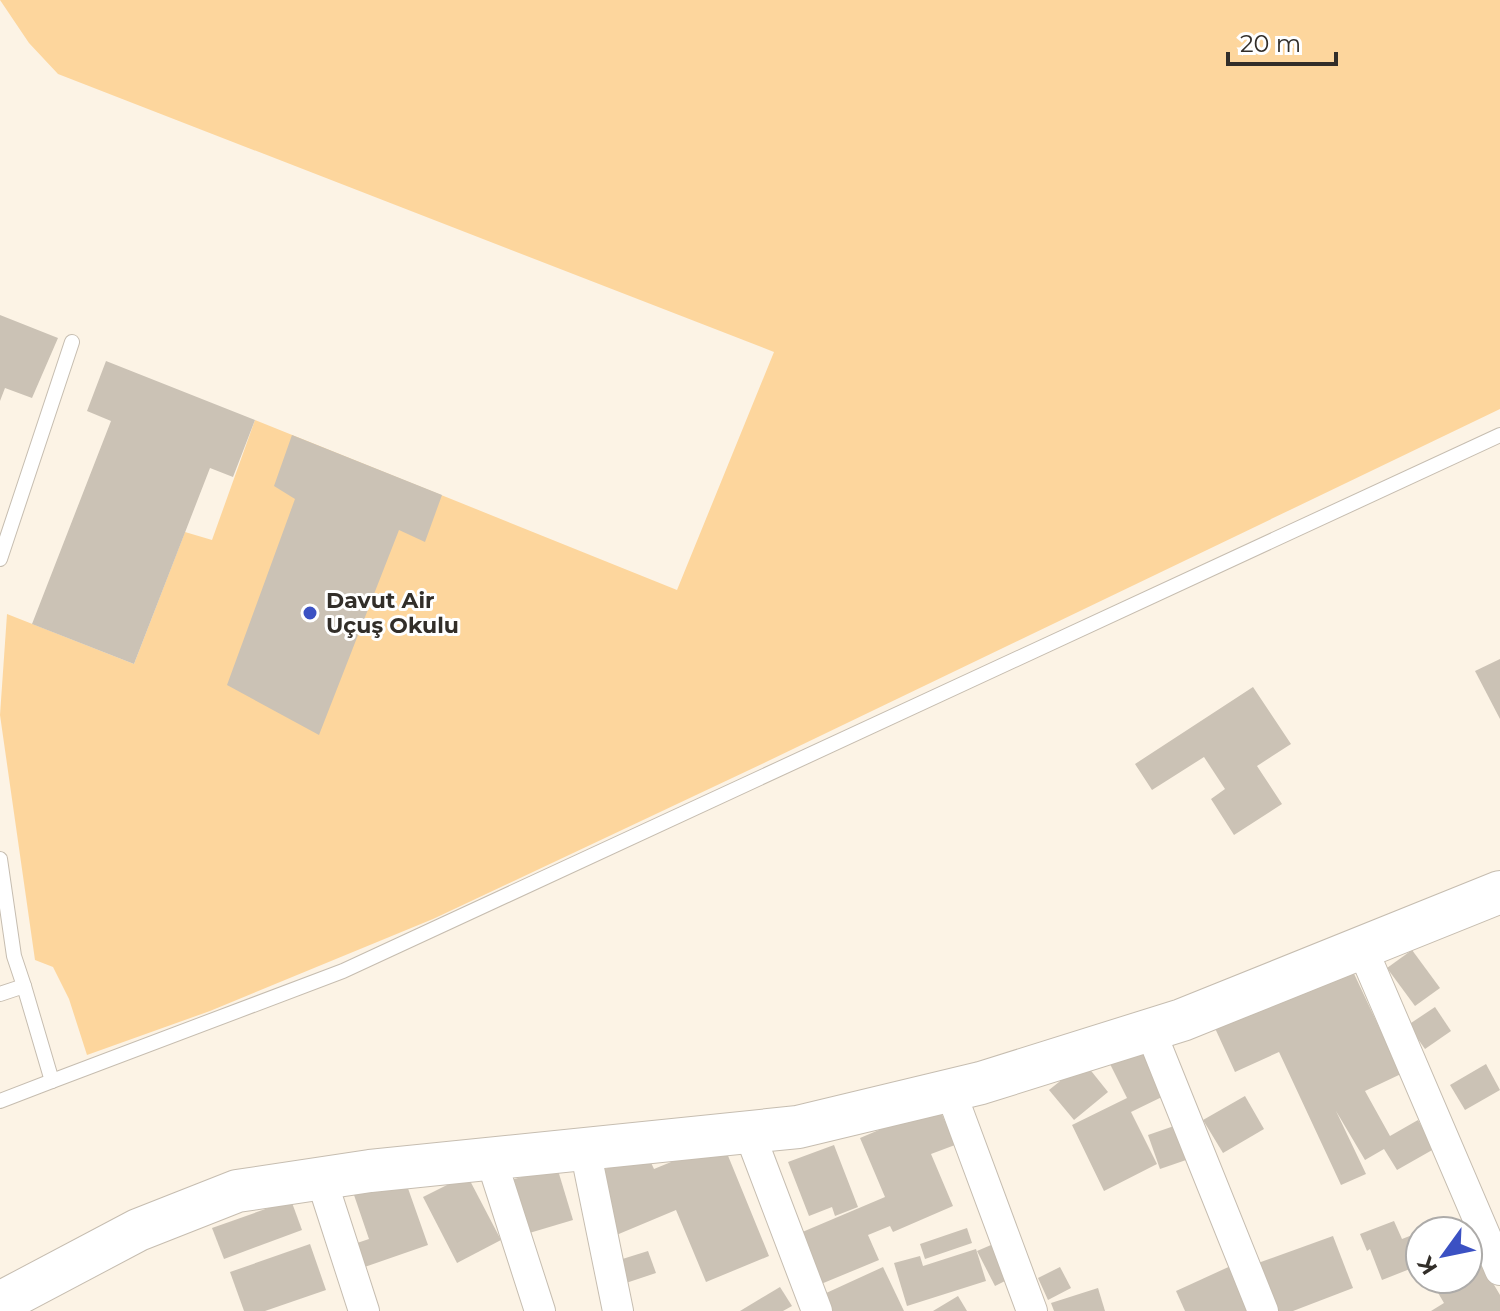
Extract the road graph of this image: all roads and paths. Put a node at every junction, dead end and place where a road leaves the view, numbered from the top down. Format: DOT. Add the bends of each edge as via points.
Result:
graph roads {
  1 [pos="72,342"];
  2 [pos="1500,435"];
  3 [pos="0,559"];
  4 [pos="0,859"];
  5 [pos="1500,892"];
  6 [pos="1362,948"];
  7 [pos="24,986"];
  8 [pos="0,994"];
  9 [pos="1150,1030"];
  10 [pos="52,1081"];
  11 [pos="950,1090"];
  12 [pos="0,1101"];
  13 [pos="749,1132"];
  14 [pos="585,1149"];
  15 [pos="491,1159"];
  16 [pos="321,1178"];
  17 [pos="1500,1270"];
  18 [pos="4,1305"];
  19 [pos="364,1311"];
  20 [pos="540,1311"];
  21 [pos="618,1311"];
  22 [pos="817,1311"];
  23 [pos="1032,1311"];
  24 [pos="1263,1311"];
  1 -- 3 [label="lane"];
  2 -- 10 [label="lane" via="343,971"];
  4 -- 7 [label="lane" via="14,956"];
  5 -- 6 [label="main road"];
  6 -- 9 [label="main road"];
  6 -- 17 [label="street"];
  7 -- 8 [label="lane"];
  7 -- 10 [label="lane"];
  9 -- 11 [label="main road"];
  9 -- 24 [label="street"];
  10 -- 12 [label="lane"];
  11 -- 13 [label="main road" via="798,1127"];
  11 -- 23 [label="street"];
  13 -- 14 [label="main road"];
  13 -- 22 [label="street"];
  14 -- 15 [label="main road"];
  14 -- 21 [label="street"];
  15 -- 16 [label="main road"];
  15 -- 20 [label="street"];
  16 -- 18 [label="main road" via="237,1191 138,1230"];
  16 -- 19 [label="street"];
}
